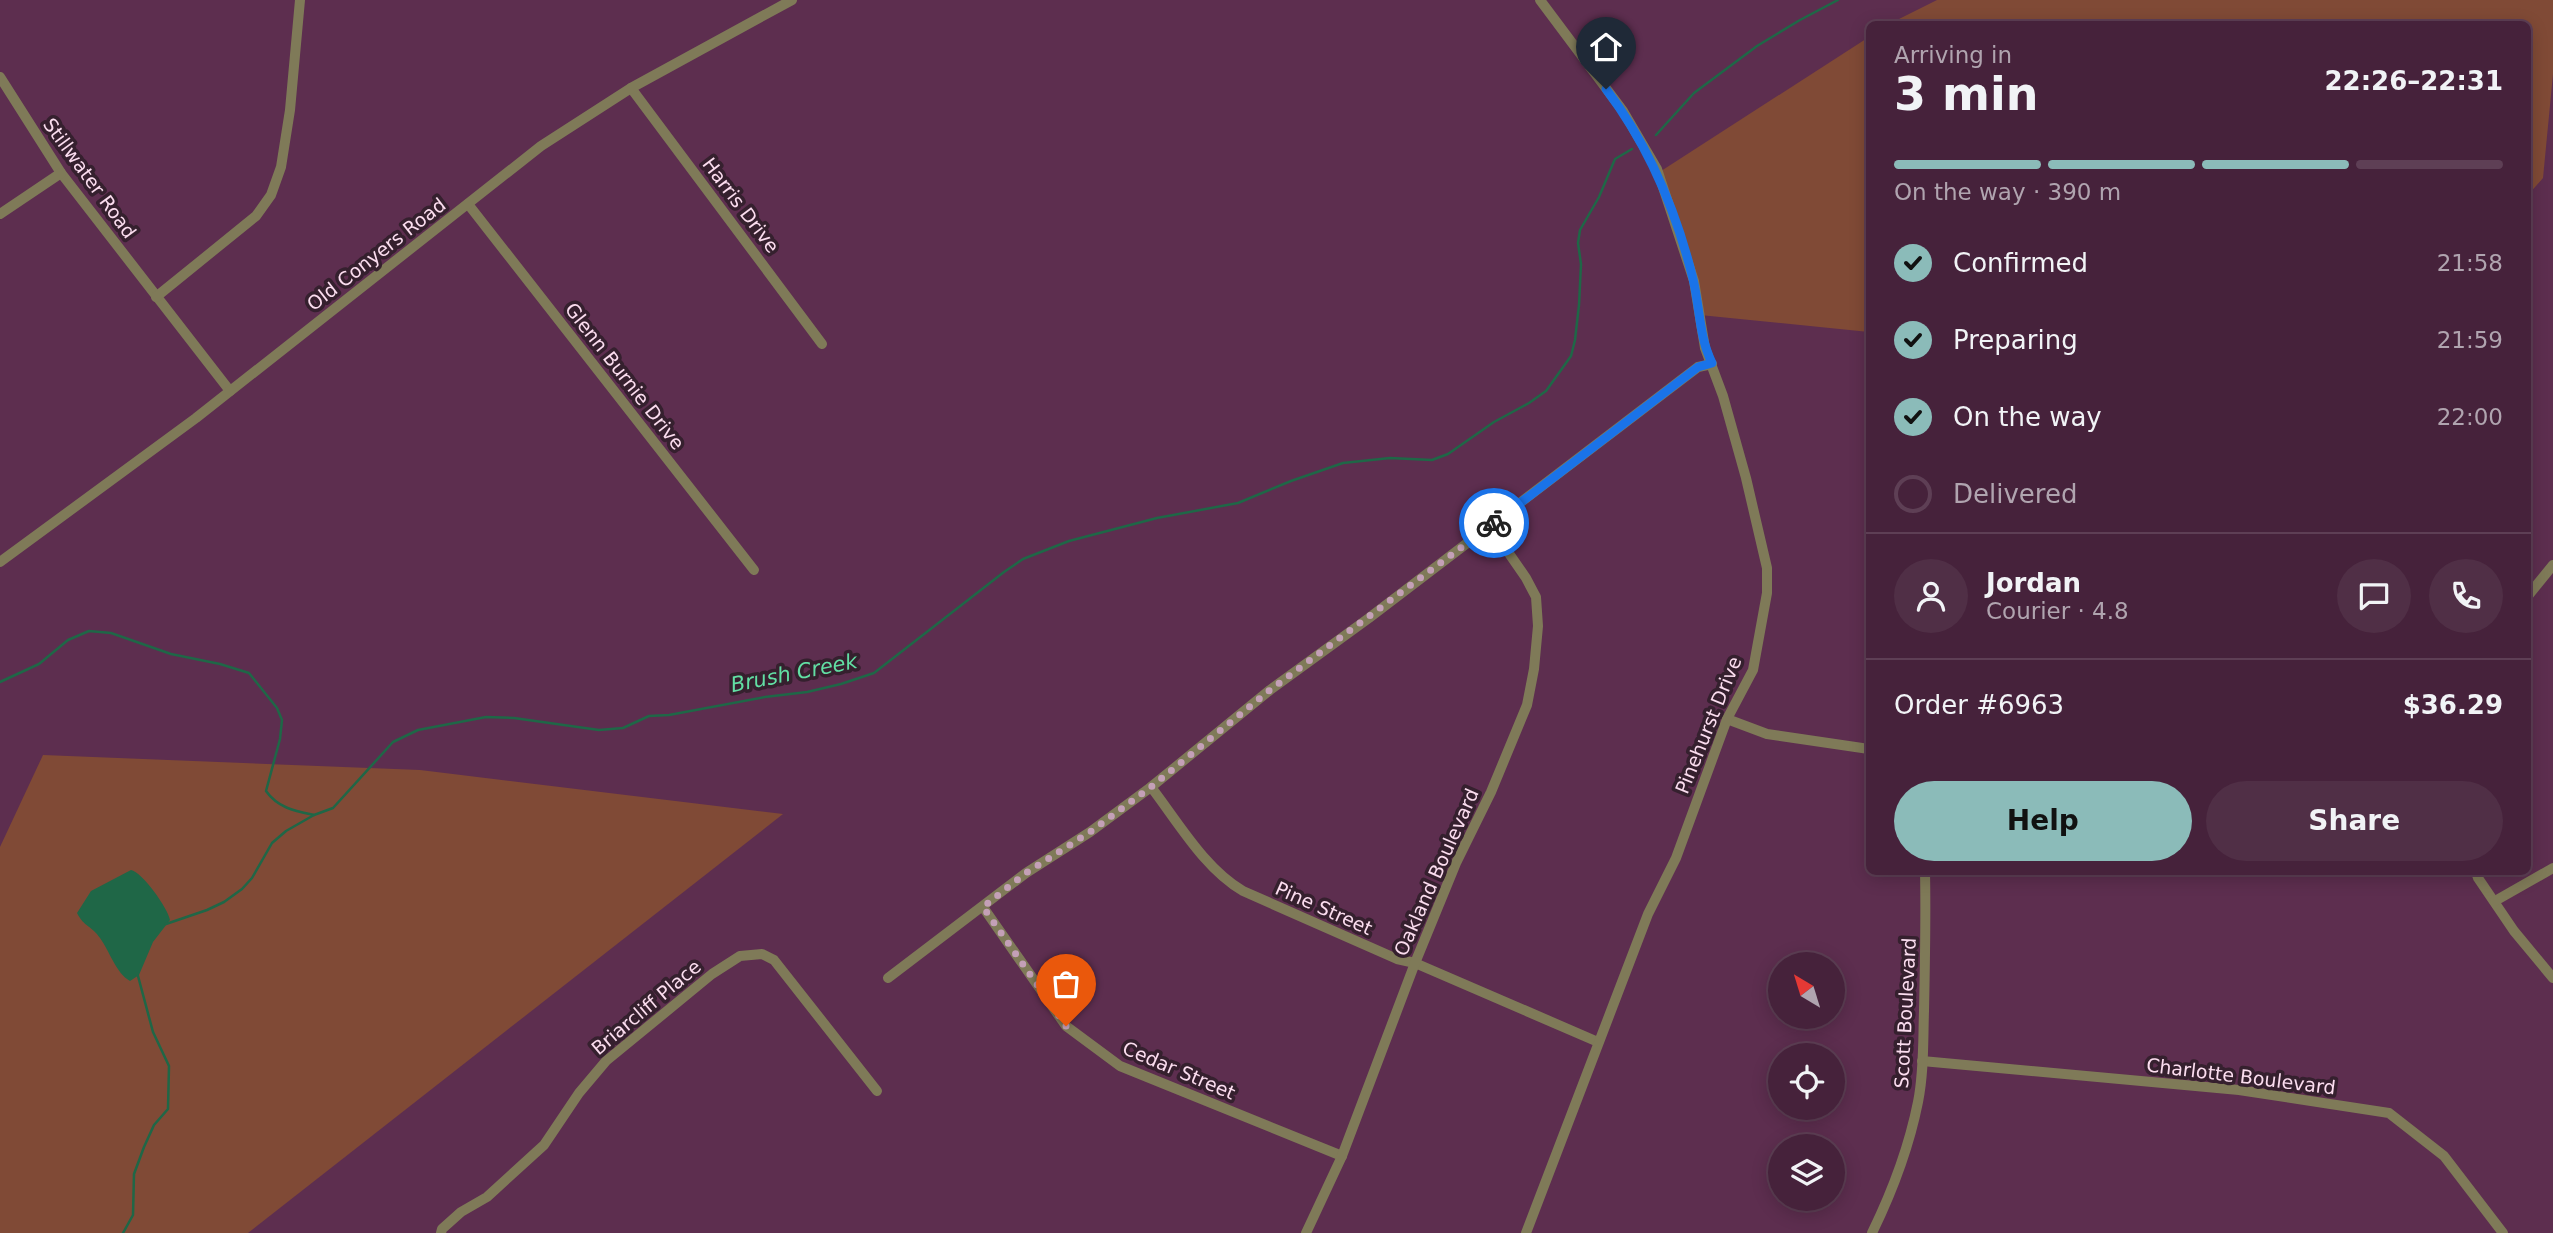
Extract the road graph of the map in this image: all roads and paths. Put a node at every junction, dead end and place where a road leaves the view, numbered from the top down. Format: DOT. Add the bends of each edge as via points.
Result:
graph roads {
  1 [pos="300,0"];
  2 [pos="792,0"];
  3 [pos="1540,0"];
  4 [pos="0,77"];
  5 [pos="631,88"];
  6 [pos="61,173"];
  7 [pos="468,204"];
  8 [pos="0,214"];
  9 [pos="156,297"];
  10 [pos="822,344"];
  11 [pos="1712,363"];
  12 [pos="230,391"];
  13 [pos="1490,526"];
  14 [pos="0,562"];
  15 [pos="2553,565"];
  16 [pos="754,570"];
  17 [pos="2531,592"];
  18 [pos="1727,719"];
  19 [pos="1866,749"];
  20 [pos="1151,787"];
  21 [pos="2553,869"];
  22 [pos="1925,875"];
  23 [pos="2477,875"];
  24 [pos="2495,901"];
  25 [pos="983,907"];
  26 [pos="1415,963"];
  27 [pos="888,978"];
  28 [pos="2553,978"];
  29 [pos="1598,1042"];
  30 [pos="1923,1061"];
  31 [pos="877,1091"];
  32 [pos="1342,1156"];
  33 [pos="441,1233"];
  34 [pos="1306,1233"];
  35 [pos="1527,1233"];
  36 [pos="1872,1233"];
  37 [pos="2503,1233"];
  1 -- 9 [label="street" via="290,110 281,167 271,195 256,216"];
  2 -- 5 [label="street, Old Conyers Road"];
  3 -- 11 [label="street, Pinehurst Drive" via="1623,111 1657,169 1694,281 1704,348"];
  4 -- 6 [label="street, Stillwater Road"];
  5 -- 7 [label="street, Old Conyers Road" via="541,146"];
  5 -- 10 [label="street, Harris Drive"];
  6 -- 8 [label="street"];
  6 -- 9 [label="street, Stillwater Road"];
  7 -- 12 [label="street, Old Conyers Road"];
  7 -- 16 [label="street, Glenn Burnie Drive"];
  9 -- 12 [label="street, Stillwater Road"];
  11 -- 13 [label="street" via="1698,367"];
  11 -- 18 [label="street, Pinehurst Drive" via="1767,568 1753,670"];
  12 -- 14 [label="street, Old Conyers Road"];
  13 -- 20 [label="street" via="1270,690"];
  13 -- 26 [label="street, Oakland Boulevard" via="1536,597 1534,669 1517,732"];
  15 -- 17 [label="street"];
  18 -- 19 [label="street" via="1767,734"];
  18 -- 29 [label="street, Pinehurst Drive" via="1676,858 1648,914"];
  20 -- 25 [label="street"];
  20 -- 26 [label="street, Pine Street" via="1230,883 1321,927"];
  21 -- 24 [label="street"];
  22 -- 30 [label="street, Scott Boulevard"];
  23 -- 24 [label="street"];
  24 -- 28 [label="street"];
  25 -- 27 [label="street"];
  25 -- 32 [label="street, Cedar Street" via="1066,1026 1120,1066"];
  26 -- 29 [label="street, Pine Street"];
  26 -- 32 [label="street, Oakland Boulevard"];
  29 -- 35 [label="street, Pinehurst Drive"];
  30 -- 36 [label="street, Scott Boulevard" via="1909,1138"];
  30 -- 37 [label="street, Charlotte Boulevard" via="2239,1090 2389,1113 2444,1156"];
  31 -- 33 [label="street, Briarcliff Place" via="774,960 762,954 740,956 606,1062 544,1145"];
  32 -- 34 [label="street, Oakland Boulevard"];
}
